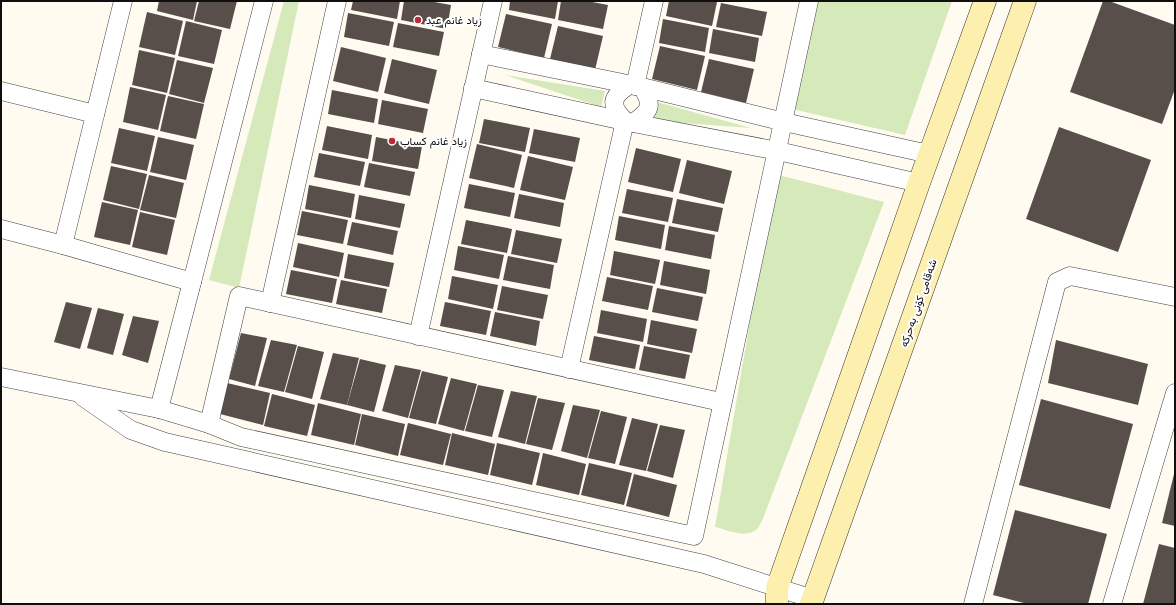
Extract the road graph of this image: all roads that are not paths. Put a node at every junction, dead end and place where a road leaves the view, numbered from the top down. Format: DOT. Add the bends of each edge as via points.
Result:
graph roads {
  1 [pos="123,1"];
  2 [pos="264,1"];
  3 [pos="337,1"];
  4 [pos="493,1"];
  5 [pos="654,1"];
  6 [pos="809,1"];
  7 [pos="984,1"];
  8 [pos="1025,1"];
  9 [pos="481,54"];
  10 [pos="635,86"];
  11 [pos="473,88"];
  12 [pos="1,91"];
  13 [pos="95,114"];
  14 [pos="629,122"];
  15 [pos="784,122"];
  16 [pos="778,151"];
  17 [pos="929,154"];
  18 [pos="919,183"];
  19 [pos="1,229"];
  20 [pos="63,245"];
  21 [pos="192,282"];
  22 [pos="1175,297"];
  23 [pos="270,303"];
  24 [pos="418,336"];
  25 [pos="569,369"];
  26 [pos="1,377"];
  27 [pos="74,392"];
  28 [pos="1175,393"];
  29 [pos="721,402"];
  30 [pos="159,408"];
  31 [pos="209,424"];
  32 [pos="777,596"];
  33 [pos="812,601"];
  34 [pos="973,604"];
  35 [pos="1112,604"];
  1 -- 13 [label="street"];
  2 -- 21 [label="street"];
  3 -- 23 [label="street"];
  4 -- 9 [label="street"];
  5 -- 10 [label="street"];
  6 -- 15 [label="street"];
  7 -- 17 [label="street"];
  8 -- 33 [label="street, شەقامی کۆنی بەحرکە"];
  9 -- 10 [label="street"];
  9 -- 11 [label="street"];
  10 -- 14 [label="street" via="648,97 649,107 643,116"];
  10 -- 14 [label="street" via="618,93 614,102 616,112"];
  10 -- 15 [label="street"];
  11 -- 14 [label="street"];
  11 -- 24 [label="street"];
  12 -- 13 [label="street"];
  13 -- 20 [label="street"];
  14 -- 16 [label="street"];
  14 -- 25 [label="street"];
  15 -- 16 [label="street"];
  15 -- 17 [label="street"];
  16 -- 18 [label="street"];
  16 -- 29 [label="street"];
  17 -- 18 [label="street"];
  18 -- 32 [label="street"];
  19 -- 20 [label="street"];
  20 -- 21 [label="street"];
  21 -- 30 [label="street"];
  22 -- 34 [label="street" via="1070,276 1057,282"];
  23 -- 24 [label="street"];
  23 -- 31 [label="street" via="239,296"];
  24 -- 25 [label="street"];
  25 -- 29 [label="street"];
  26 -- 27 [label="street"];
  27 -- 30 [label="street"];
  27 -- 32 [label="street" via="131,430 165,442 704,564"];
  28 -- 35 [label="street"];
  29 -- 31 [label="street" via="694,536 241,436"];
  30 -- 31 [label="street"];
  32 -- 33 [label="street"];
}
